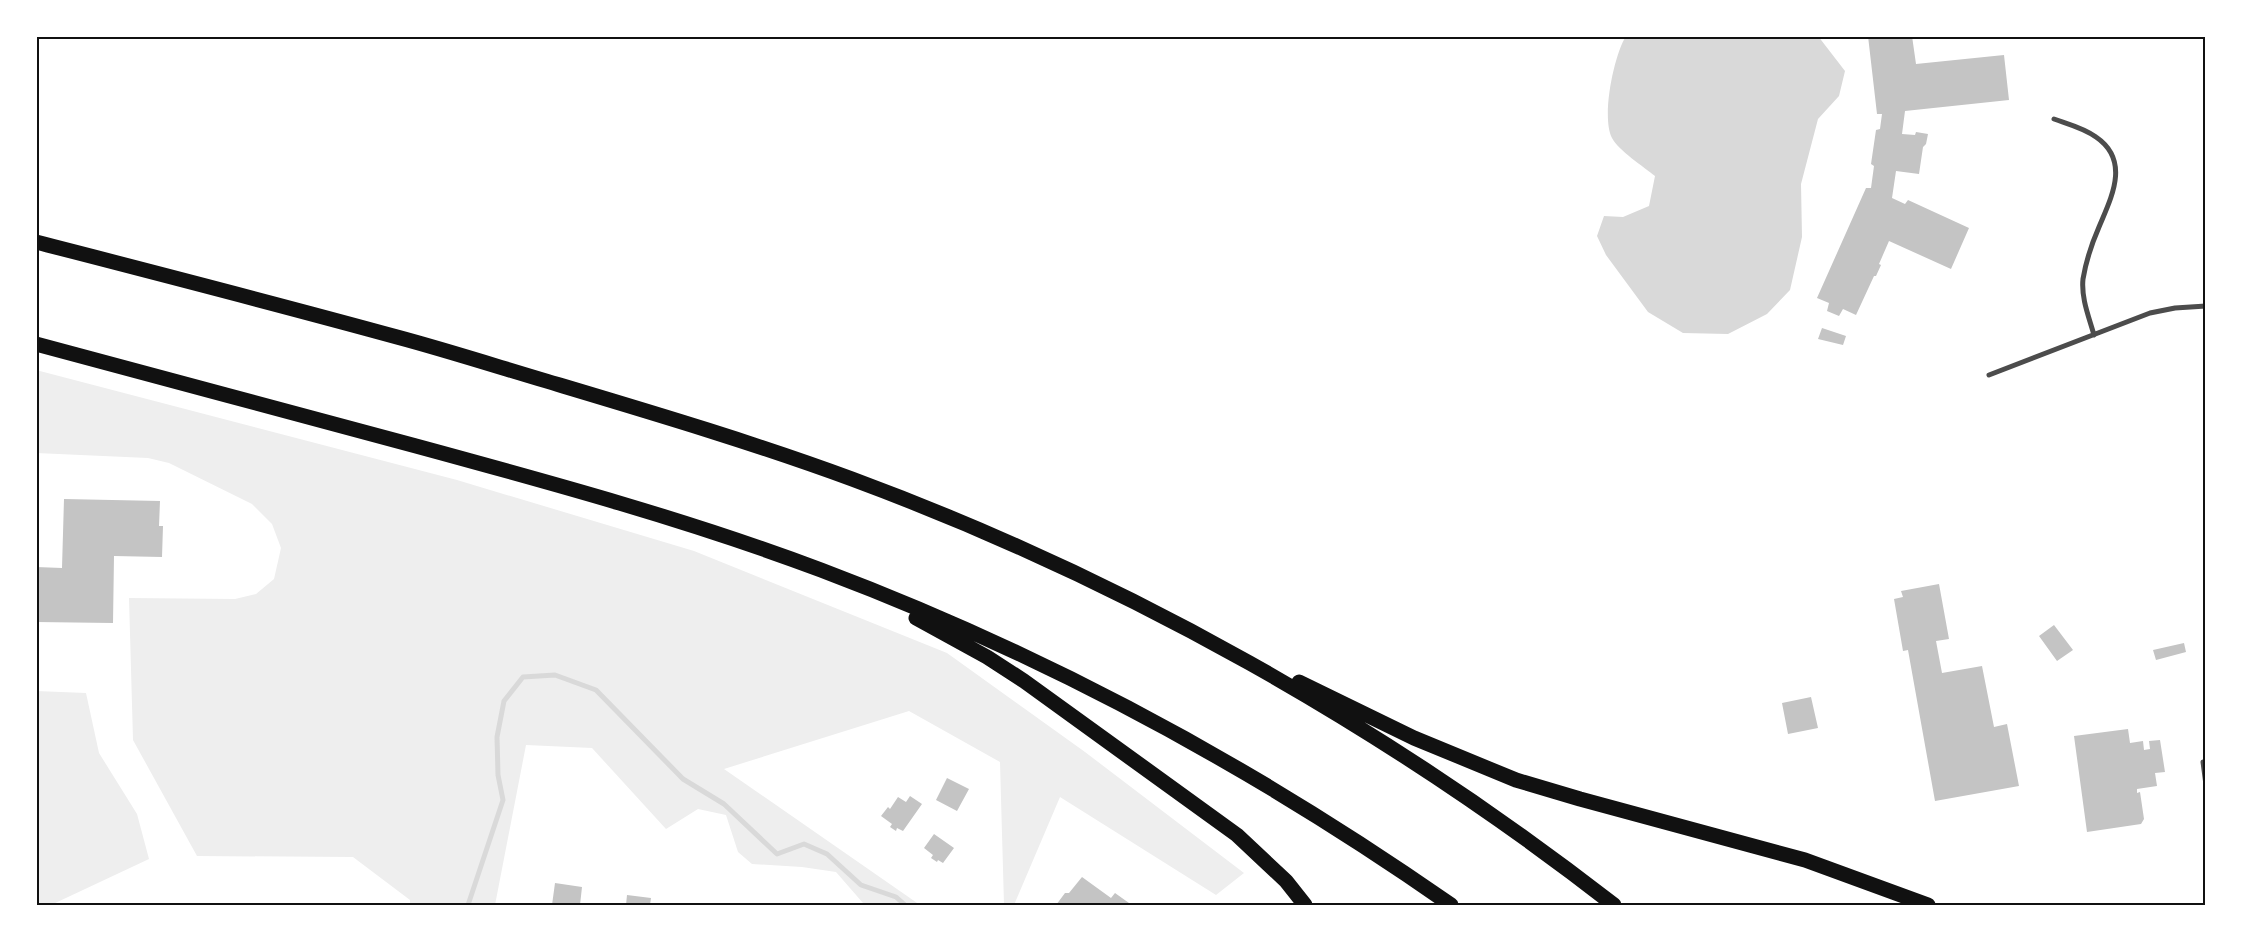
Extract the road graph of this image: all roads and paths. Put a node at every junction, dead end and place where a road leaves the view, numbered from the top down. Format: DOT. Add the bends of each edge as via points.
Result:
graph roads {
  1 [pos="2054,119"];
  2 [pos="36,242"];
  3 [pos="2206,306"];
  4 [pos="2094,335"];
  5 [pos="36,344"];
  6 [pos="1989,375"];
  7 [pos="820,570"];
  8 [pos="1138,604"];
  9 [pos="2203,762"];
  10 [pos="2206,785"];
  11 [pos="1286,881"];
  12 [pos="1300,905"];
  13 [pos="1305,905"];
  14 [pos="1451,905"];
  15 [pos="1614,905"];
  16 [pos="1928,905"];
  1 -- 4 [label="street" via="2083,129 2100,140 2111,154 2115,166 2113,195 2096,234 2084,278 2084,302"];
  2 -- 8 [label="highway" via="399,337 710,430 928,508"];
  3 -- 4 [label="street" via="2162,310"];
  4 -- 6 [label="street"];
  5 -- 7 [label="highway" via="608,499"];
  7 -- 11 [label="highway" via="951,636 1024,680 1237,835"];
  7 -- 14 [label="highway" via="1028,657 1161,724 1352,838"];
  8 -- 15 [label="highway" via="1272,676 1380,742 1529,841"];
  8 -- 16 [label="highway" via="1485,769 1580,799 1805,860"];
  9 -- 10 [label="street"];
  11 -- 12 [label="highway"];
  11 -- 13 [label="highway"];
}
